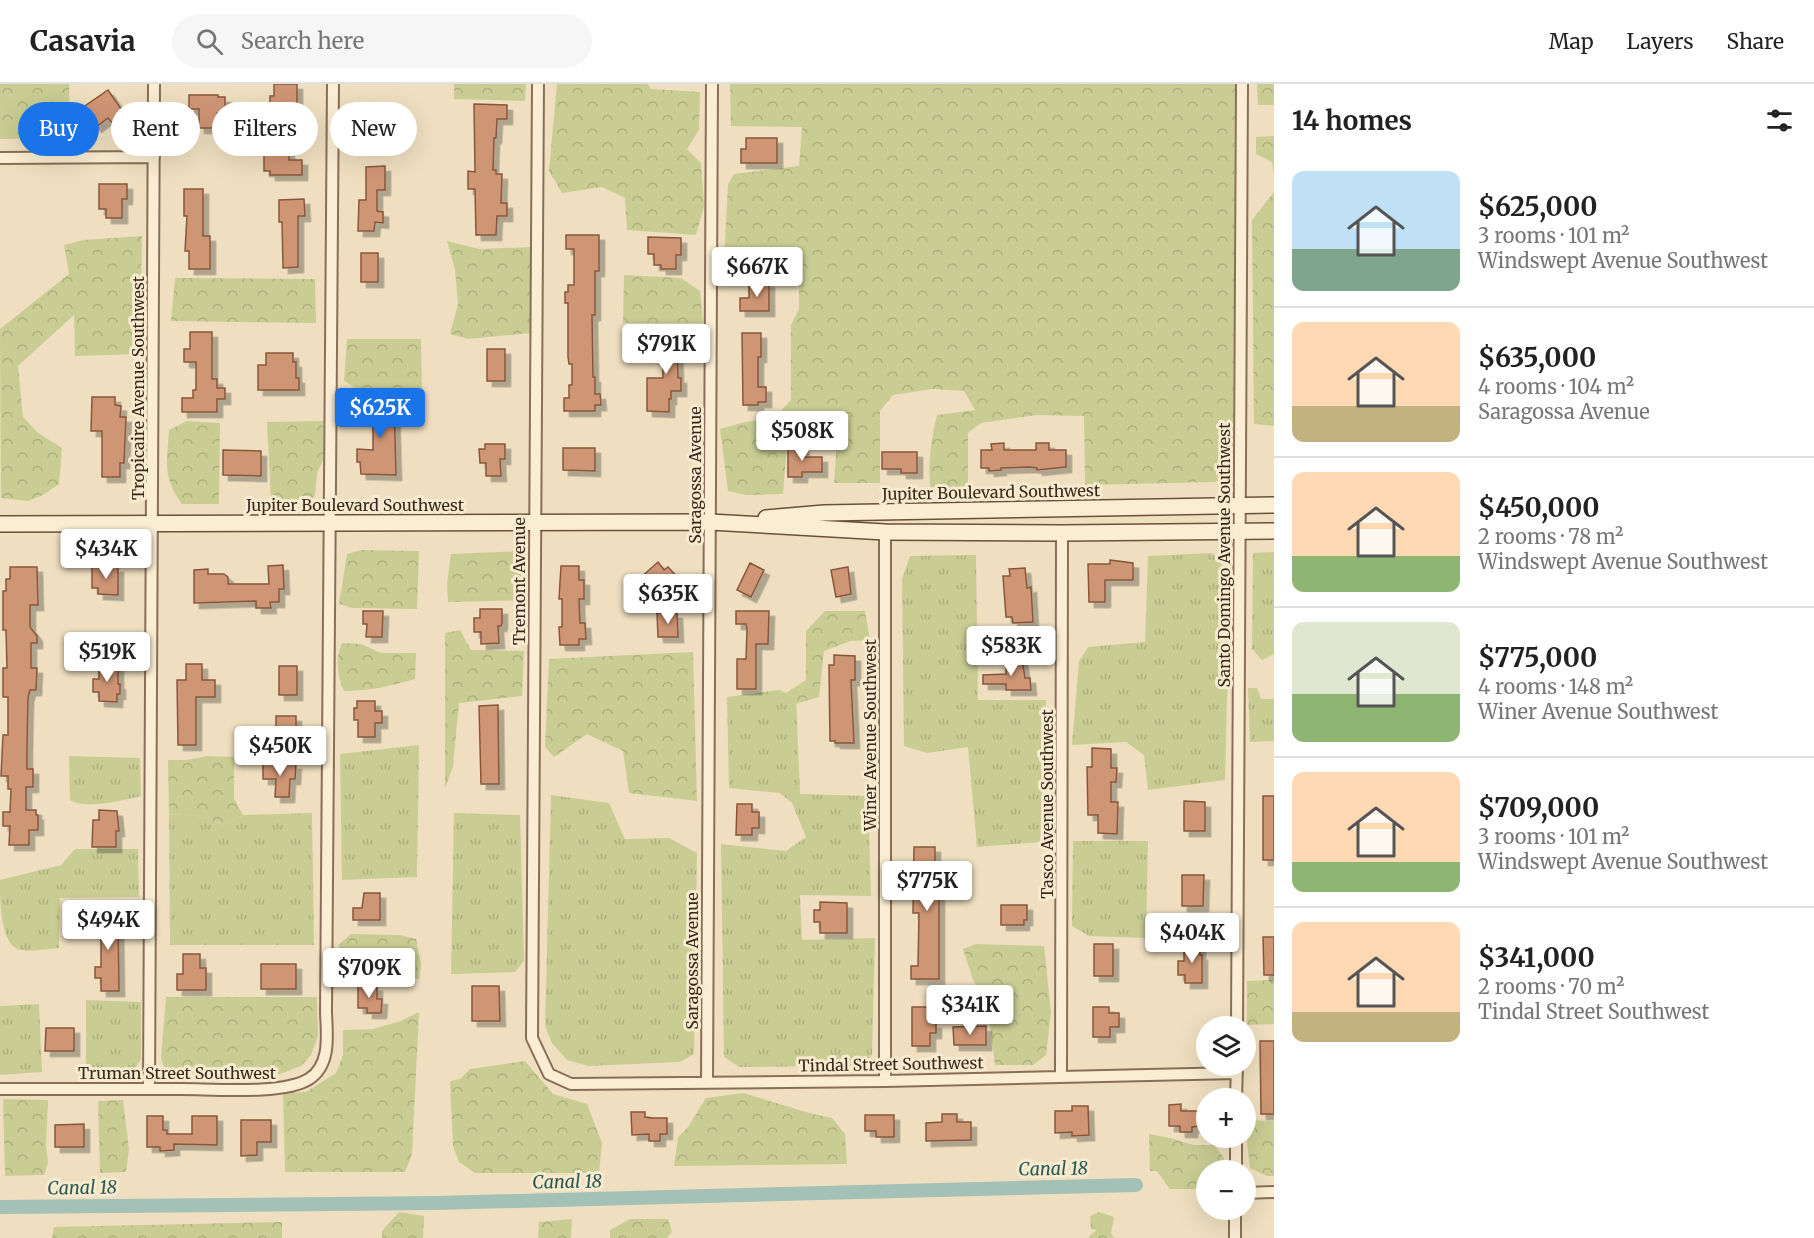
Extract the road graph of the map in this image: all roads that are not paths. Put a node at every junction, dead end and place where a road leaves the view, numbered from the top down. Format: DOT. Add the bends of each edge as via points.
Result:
graph roads {
  1 [pos="154,84"];
  2 [pos="333,84"];
  3 [pos="538,84"];
  4 [pos="712,84"];
  5 [pos="1242,84"];
  6 [pos="154,157"];
  7 [pos="0,158"];
  8 [pos="1239,505"];
  9 [pos="1274,505"];
  10 [pos="710,522"];
  11 [pos="329,523"];
  12 [pos="534,523"];
  13 [pos="0,524"];
  14 [pos="153,525"];
  15 [pos="1239,531"];
  16 [pos="1274,531"];
  17 [pos="885,532"];
  18 [pos="1062,533"];
  19 [pos="1237,1016"];
  20 [pos="1196,1071"];
  21 [pos="549,1074"];
  22 [pos="1061,1076"];
  23 [pos="707,1081"];
  24 [pos="885,1081"];
  25 [pos="0,1089"];
  26 [pos="149,1089"];
  27 [pos="1256,1192"];
  28 [pos="1274,1192"];
  29 [pos="1235,1220"];
  30 [pos="1235,1238"];
  1 -- 6 [label="street, Tropicaire Avenue Southwest"];
  2 -- 11 [label="street, Truman Street Southwest"];
  3 -- 12 [label="street, Tremont Avenue"];
  4 -- 10 [label="street, Saragossa Avenue"];
  5 -- 8 [label="street, Santo Domingo Avenue Southwest"];
  6 -- 7 [label="street"];
  6 -- 14 [label="street, Tropicaire Avenue Southwest"];
  8 -- 9 [label="street, Jupiter Boulevard Southwest"];
  8 -- 10 [label="street, Jupiter Boulevard Southwest" via="824,513"];
  8 -- 15 [label="street, Santo Domingo Avenue Southwest"];
  10 -- 12 [label="street, Jupiter Boulevard Southwest"];
  10 -- 17 [label="street, Jupiter Boulevard Southwest"];
  10 -- 23 [label="street, Saragossa Avenue"];
  11 -- 12 [label="street, Jupiter Boulevard Southwest"];
  11 -- 14 [label="street, Jupiter Boulevard Southwest"];
  11 -- 26 [label="street, Truman Street Southwest" via="328,1041 323,1065 310,1079 290,1087"];
  12 -- 21 [label="street, Tremont Avenue" via="532,1038"];
  13 -- 14 [label="street, Jupiter Boulevard Southwest"];
  14 -- 26 [label="street, Tropicaire Avenue Southwest"];
  15 -- 16 [label="street, Jupiter Boulevard Southwest"];
  15 -- 18 [label="street, Jupiter Boulevard Southwest"];
  15 -- 19 [label="street, Santo Domingo Avenue Southwest"];
  17 -- 18 [label="street, Jupiter Boulevard Southwest"];
  17 -- 24 [label="street, Winer Avenue Southwest"];
  18 -- 22 [label="street, Tasco Avenue Southwest"];
  20 -- 22 [label="street, Tindal Street Southwest"];
  21 -- 23 [label="street, Tindal Street Southwest" via="571,1084"];
  22 -- 24 [label="street, Tindal Street Southwest"];
  23 -- 24 [label="street, Tindal Street Southwest"];
  25 -- 26 [label="street, Truman Street Southwest"];
  27 -- 28 [label="street"];
  29 -- 30 [label="street"];
}
